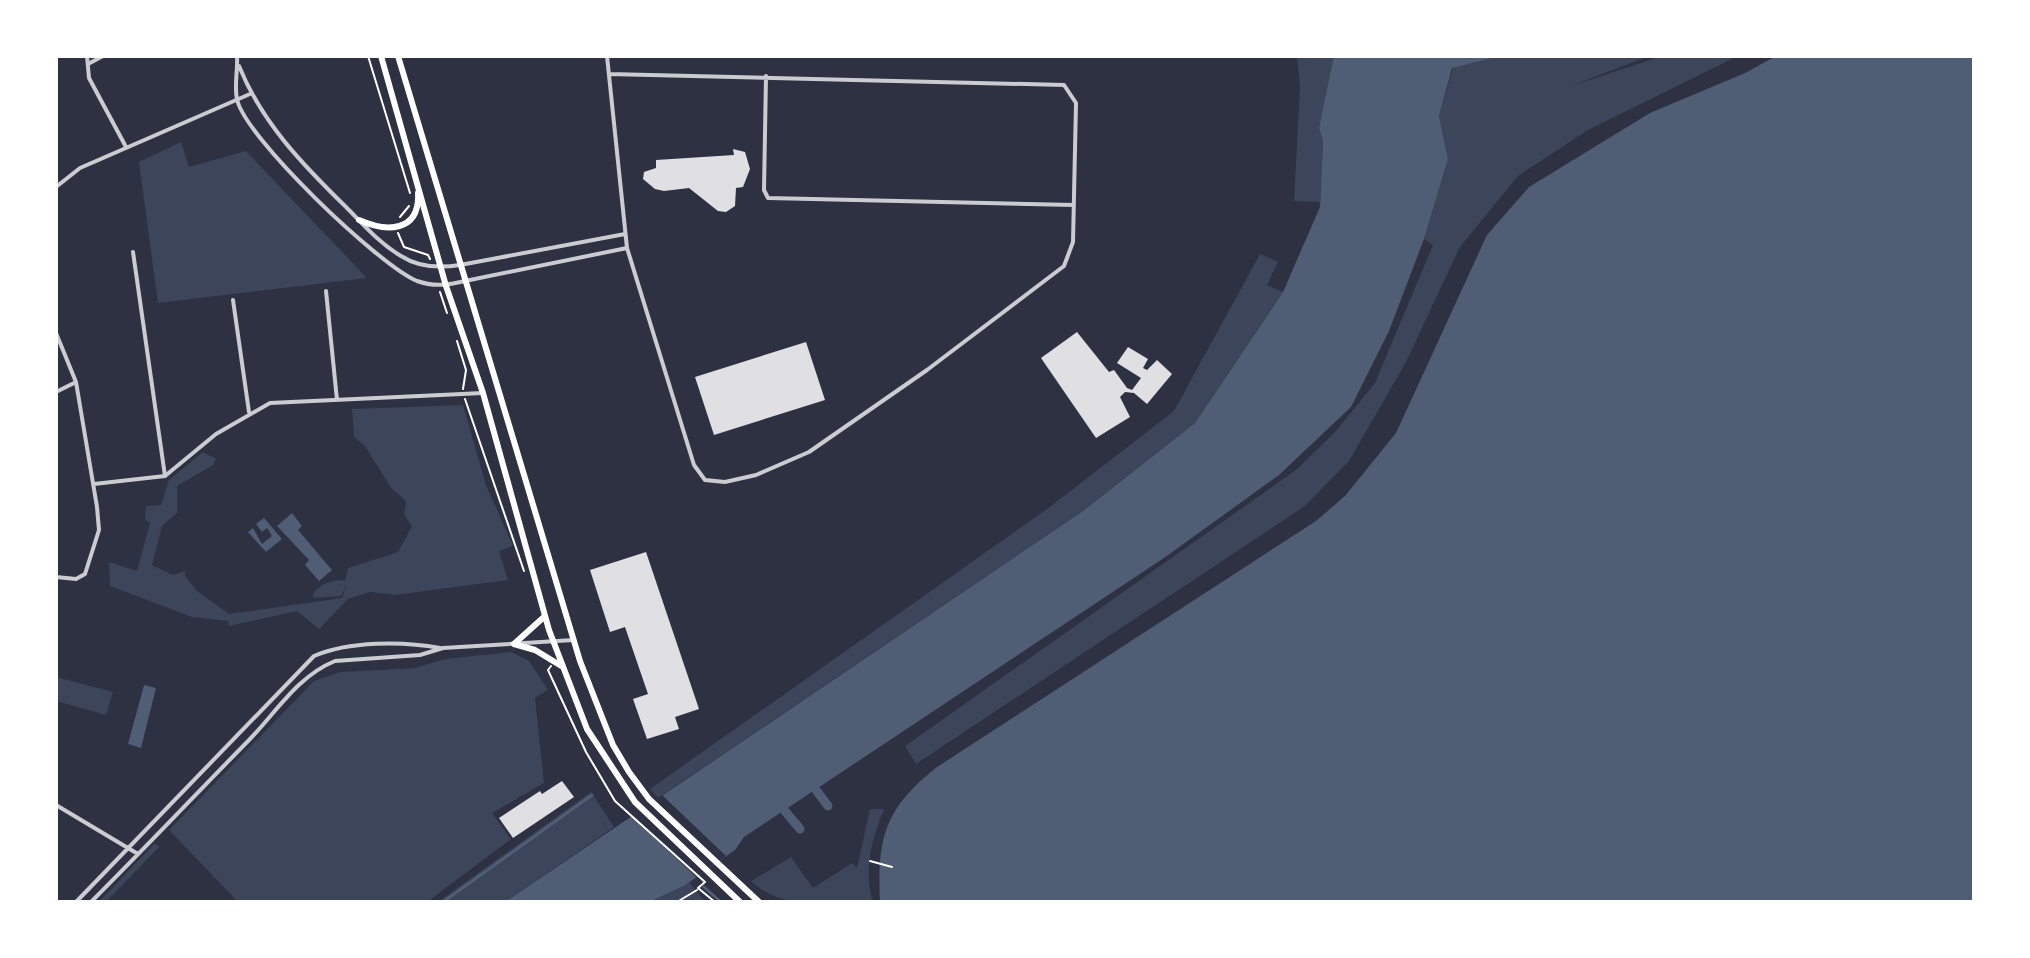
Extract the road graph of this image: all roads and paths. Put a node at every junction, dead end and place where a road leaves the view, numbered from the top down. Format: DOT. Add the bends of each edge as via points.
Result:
graph roads {
  1 [pos="87,56"];
  2 [pos="103,56"];
  3 [pos="237,56"];
  4 [pos="368,56"];
  5 [pos="381,56"];
  6 [pos="398,56"];
  7 [pos="607,56"];
  8 [pos="88,64"];
  9 [pos="238,64"];
  10 [pos="609,74"];
  11 [pos="766,76"];
  12 [pos="250,94"];
  13 [pos="237,101"];
  14 [pos="126,147"];
  15 [pos="417,179"];
  16 [pos="56,186"];
  17 [pos="1074,205"];
  18 [pos="359,220"];
  19 [pos="396,228"];
  20 [pos="625,234"];
  21 [pos="627,248"];
  22 [pos="133,252"];
  23 [pos="432,265"];
  24 [pos="460,265"];
  25 [pos="441,268"];
  26 [pos="465,281"];
  27 [pos="442,286"];
  28 [pos="326,291"];
  29 [pos="233,300"];
  30 [pos="451,323"];
  31 [pos="56,333"];
  32 [pos="455,335"];
  33 [pos="76,382"];
  34 [pos="56,392"];
  35 [pos="483,393"];
  36 [pos="464,395"];
  37 [pos="337,400"];
  38 [pos="249,412"];
  39 [pos="165,476"];
  40 [pos="94,484"];
  41 [pos="56,577"];
  42 [pos="528,582"];
  43 [pos="545,616"];
  44 [pos="575,640"];
  45 [pos="553,641"];
  46 [pos="514,644"];
  47 [pos="443,648"];
  48 [pos="563,667"];
  49 [pos="548,670"];
  50 [pos="58,806"];
  51 [pos="130,849"];
  52 [pos="138,854"];
  53 [pos="870,861"];
  54 [pos="892,867"];
  55 [pos="698,888"];
  56 [pos="80,901"];
  57 [pos="91,902"];
  58 [pos="677,902"];
  59 [pos="715,902"];
  60 [pos="740,902"];
  61 [pos="759,902"];
  1 -- 8 [label="street"];
  2 -- 8 [label="street"];
  3 -- 9 [label="street"];
  4 -- 19 [label="path" via="411,197"];
  5 -- 15 [label="main road"];
  6 -- 24 [label="main road"];
  7 -- 10 [label="street"];
  8 -- 14 [label="street" via="89,78"];
  9 -- 12 [label="street"];
  9 -- 13 [label="street"];
  10 -- 11 [label="street"];
  10 -- 20 [label="street"];
  11 -- 17 [label="street" via="1064,85 1076,103"];
  11 -- 17 [label="street" via="768,198"];
  12 -- 13 [label="street"];
  12 -- 18 [label="street" via="293,154"];
  13 -- 14 [label="street"];
  13 -- 27 [label="street" via="267,146 313,195 392,266 418,281"];
  14 -- 16 [label="street"];
  15 -- 19 [label="main road" via="416,211"];
  15 -- 25 [label="main road"];
  17 -- 21 [label="street" via="1073,242 1064,266 1049,280 809,452 768,471 725,482 705,480 694,465"];
  18 -- 19 [label="main road"];
  18 -- 23 [label="street" via="402,257"];
  19 -- 23 [label="path" via="404,247 428,255"];
  20 -- 21 [label="street"];
  20 -- 24 [label="street"];
  21 -- 26 [label="street"];
  22 -- 39 [label="street"];
  23 -- 25 [label="street"];
  24 -- 25 [label="street"];
  24 -- 26 [label="main road"];
  25 -- 27 [label="main road"];
  26 -- 27 [label="street"];
  26 -- 44 [label="main road"];
  27 -- 30 [label="path"];
  27 -- 35 [label="main road"];
  28 -- 37 [label="street"];
  29 -- 38 [label="street"];
  31 -- 33 [label="street"];
  32 -- 36 [label="path" via="466,370"];
  33 -- 34 [label="street"];
  33 -- 40 [label="street"];
  35 -- 36 [label="street"];
  35 -- 43 [label="main road"];
  36 -- 37 [label="street"];
  36 -- 42 [label="path"];
  37 -- 38 [label="street" via="270,403"];
  38 -- 39 [label="street"];
  39 -- 40 [label="street"];
  40 -- 41 [label="street" via="99,530 88,568 81,578"];
  43 -- 45 [label="main road"];
  43 -- 46 [label="main road"];
  44 -- 45 [label="street"];
  44 -- 61 [label="main road" via="613,745 649,799"];
  45 -- 46 [label="street"];
  45 -- 48 [label="main road"];
  46 -- 47 [label="street"];
  46 -- 48 [label="main road"];
  47 -- 51 [label="street" via="331,649 314,656"];
  47 -- 52 [label="street" via="420,655 335,661 306,676"];
  48 -- 60 [label="main road" via="587,729 613,773"];
  49 -- 55 [label="path" via="615,801 705,882"];
  50 -- 51 [label="street"];
  51 -- 52 [label="street"];
  51 -- 56 [label="street"];
  52 -- 57 [label="street"];
  53 -- 54 [label="path"];
  55 -- 58 [label="path"];
  55 -- 59 [label="path"];
}
